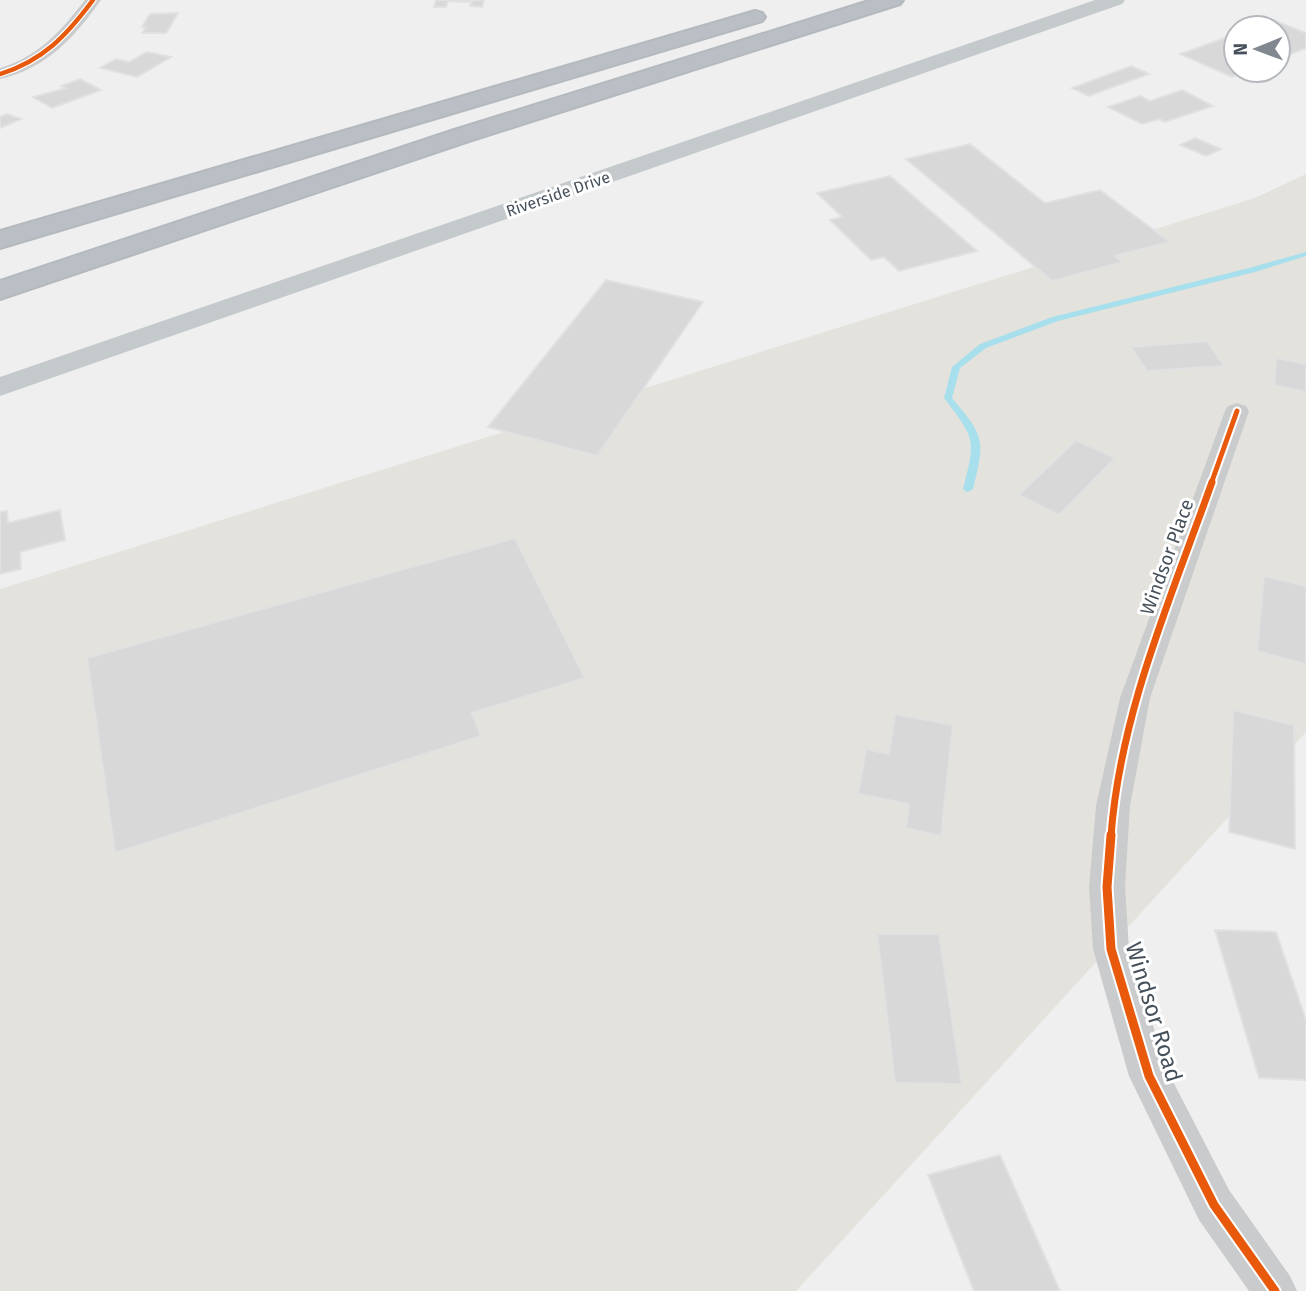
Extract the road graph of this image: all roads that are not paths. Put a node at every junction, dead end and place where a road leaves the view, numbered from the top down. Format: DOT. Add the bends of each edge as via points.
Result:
graph roads {
  1 [pos="93,0"];
  2 [pos="893,0"];
  3 [pos="1115,0"];
  4 [pos="777,10"];
  5 [pos="0,74"];
  6 [pos="0,240"];
  7 [pos="0,290"];
  8 [pos="0,387"];
  9 [pos="1237,411"];
  10 [pos="1132,714"];
  11 [pos="1276,1291"];
  1 -- 5 [label="street" via="61,42 38,60"];
  2 -- 7 [label="highway" via="460,136"];
  3 -- 8 [label="main road, Riverside Drive"];
  4 -- 6 [label="highway"];
  9 -- 10 [label="street, Windsor Place" via="1168,599"];
  10 -- 11 [label="street, Windsor Road" via="1113,806 1107,887 1111,949 1149,1076 1214,1205"];
}
